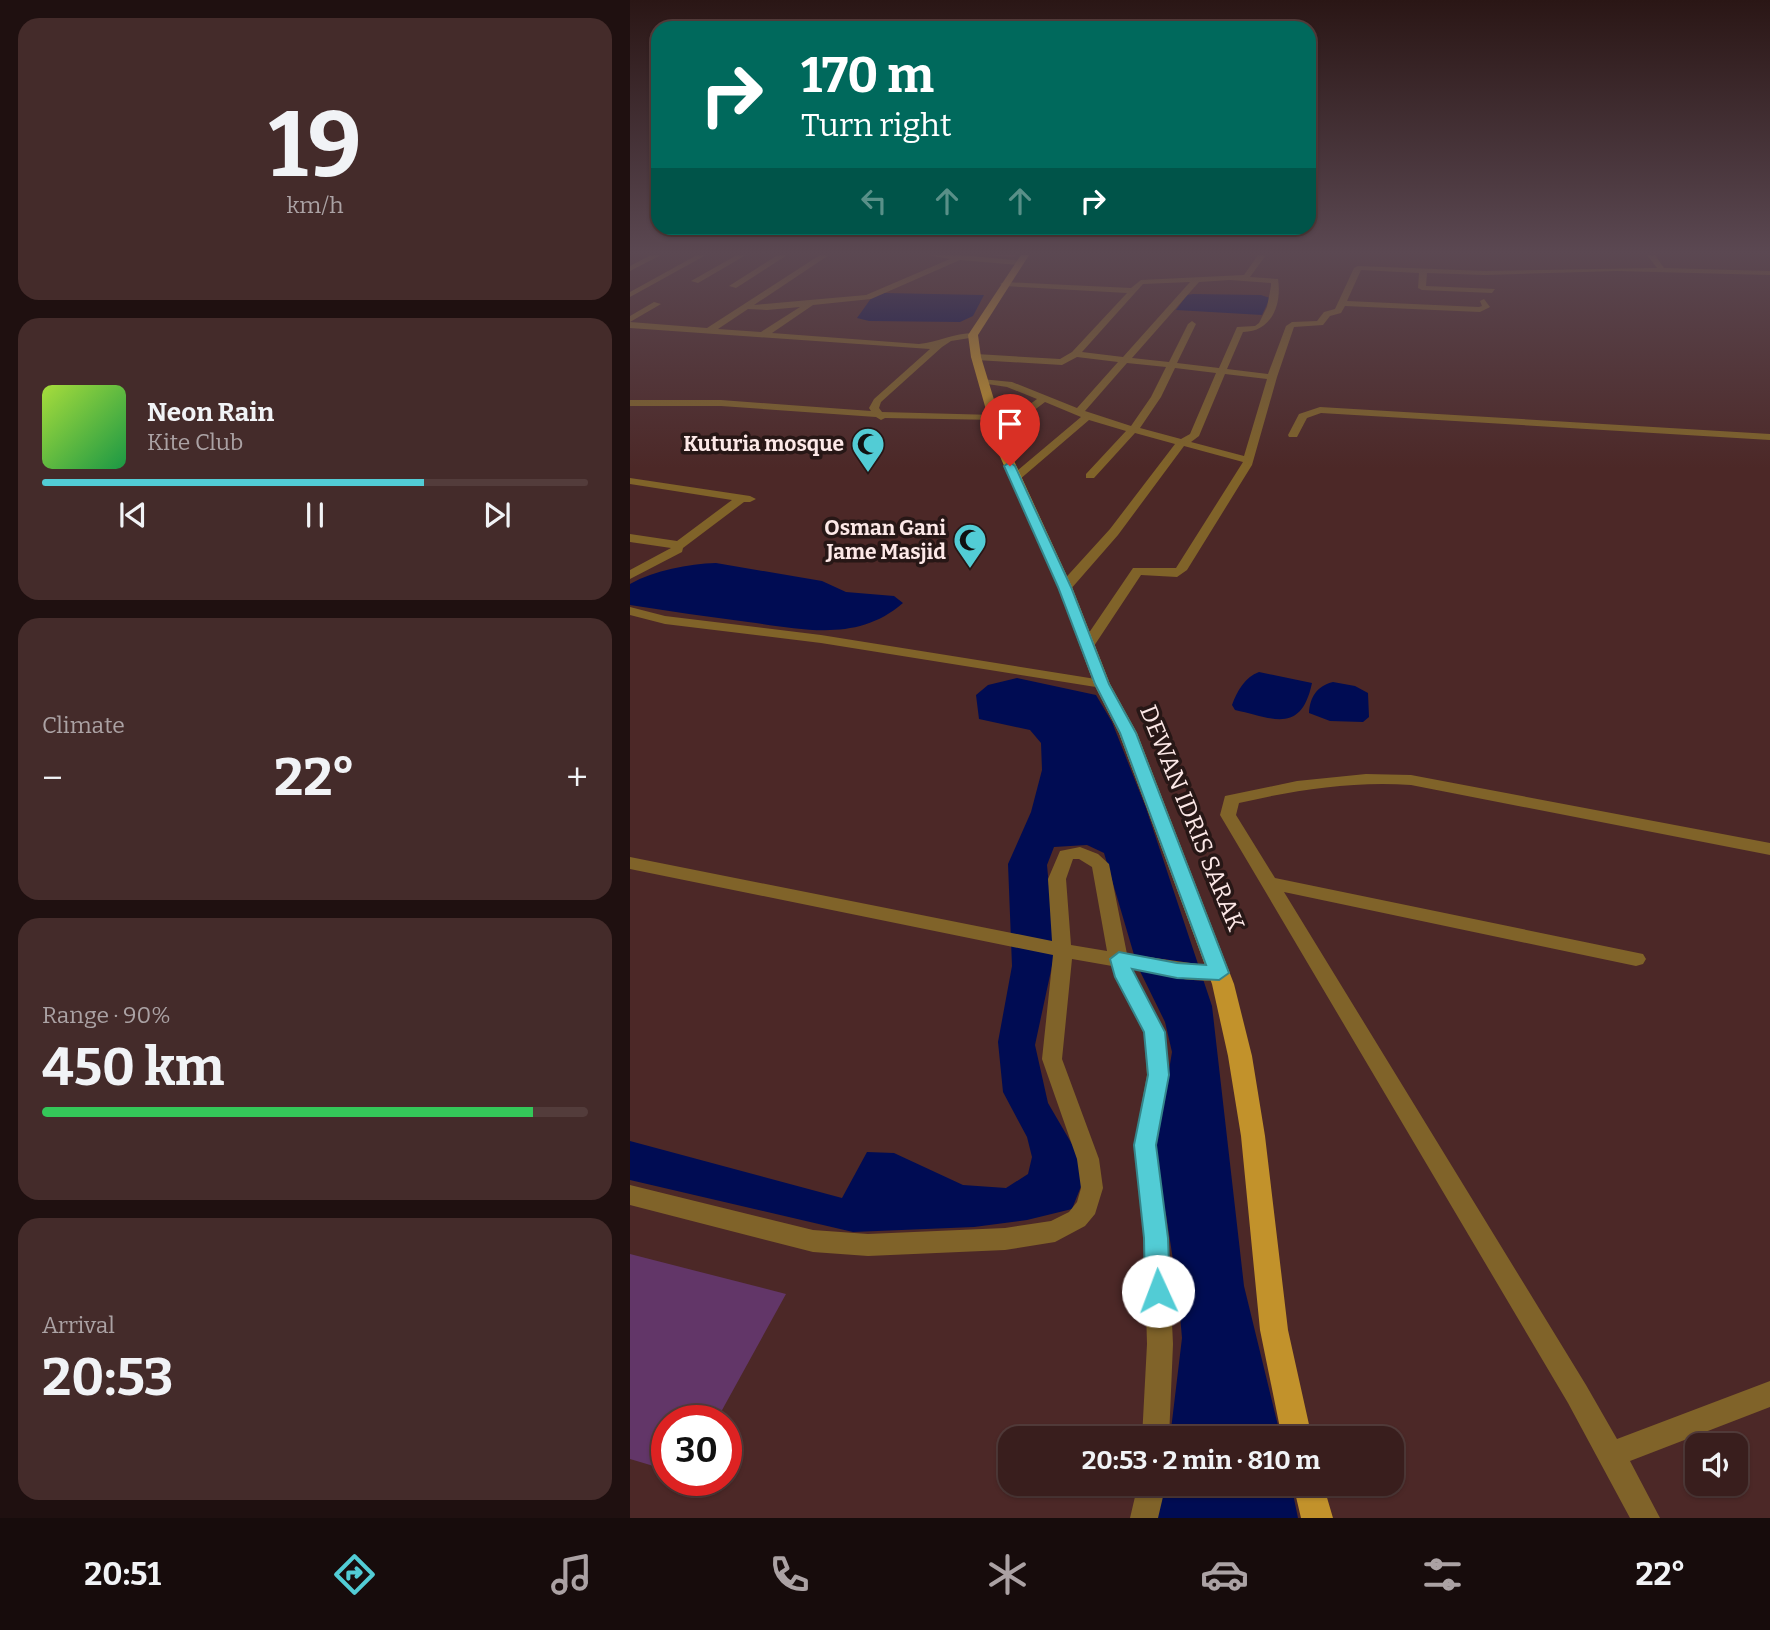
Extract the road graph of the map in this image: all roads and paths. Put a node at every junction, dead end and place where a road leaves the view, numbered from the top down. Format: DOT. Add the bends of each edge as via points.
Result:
graph roads {
  1 [pos="641,326"];
  2 [pos="717,326"];
  3 [pos="777,326"];
  4 [pos="979,326"];
  5 [pos="1101,326"];
  6 [pos="1155,326"];
  7 [pos="1191,326"];
  8 [pos="1260,326"];
  9 [pos="1291,326"];
  10 [pos="709,331"];
  11 [pos="763,335"];
  12 [pos="973,335"];
  13 [pos="939,345"];
  14 [pos="1075,354"];
  15 [pos="976,357"];
  16 [pos="1125,360"];
  17 [pos="1171,366"];
  18 [pos="1222,372"];
  19 [pos="1272,377"];
  20 [pos="984,381"];
  21 [pos="1043,399"];
  22 [pos="630,403"];
  23 [pos="1083,415"];
  24 [pos="881,417"];
  25 [pos="997,425"];
  26 [pos="1132,430"];
  27 [pos="1293,435"];
  28 [pos="1770,437"];
  29 [pos="1183,442"];
  30 [pos="1249,460"];
  31 [pos="1090,475"];
  32 [pos="1015,478"];
  33 [pos="630,481"];
  34 [pos="630,538"];
  35 [pos="678,546"];
  36 [pos="630,575"];
  37 [pos="1065,587"];
  38 [pos="630,611"];
  39 [pos="1087,646"];
  40 [pos="1102,684"];
  41 [pos="1770,849"];
  42 [pos="630,863"];
  43 [pos="1269,883"];
  44 [pos="1063,950"];
  45 [pos="1636,958"];
  46 [pos="1119,959"];
  47 [pos="1219,973"];
  48 [pos="630,1195"];
  49 [pos="1770,1394"];
  50 [pos="1157,1426"];
  51 [pos="1294,1426"];
  52 [pos="1611,1455"];
  53 [pos="1149,1496"];
  54 [pos="1311,1496"];
  55 [pos="1144,1518"];
  56 [pos="1317,1518"];
  57 [pos="1646,1518"];
  1 -- 10 [label="street"];
  2 -- 10 [label="street"];
  3 -- 11 [label="street"];
  4 -- 12 [label="main road"];
  5 -- 14 [label="street"];
  6 -- 16 [label="street"];
  7 -- 17 [label="street"];
  8 -- 18 [label="street" via="1240,328"];
  9 -- 19 [label="street"];
  10 -- 11 [label="street"];
  11 -- 13 [label="street"];
  12 -- 13 [label="street"];
  12 -- 15 [label="main road, DEWAN IDRIS SARAK"];
  13 -- 24 [label="street" via="877,401 874,408"];
  14 -- 15 [label="street" via="1062,362"];
  14 -- 16 [label="street"];
  15 -- 20 [label="main road, DEWAN IDRIS SARAK"];
  16 -- 17 [label="street"];
  16 -- 23 [label="street"];
  17 -- 18 [label="street"];
  17 -- 26 [label="street"];
  18 -- 19 [label="street"];
  18 -- 29 [label="street" via="1194,436"];
  19 -- 30 [label="street"];
  20 -- 21 [label="street" via="1009,384"];
  20 -- 25 [label="main road, DEWAN IDRIS SARAK"];
  21 -- 23 [label="street"];
  21 -- 25 [label="street"];
  22 -- 24 [label="street" via="699,401"];
  23 -- 26 [label="street"];
  23 -- 32 [label="street"];
  24 -- 25 [label="street"];
  25 -- 32 [label="main road, DEWAN IDRIS SARAK"];
  26 -- 29 [label="street"];
  26 -- 31 [label="street"];
  27 -- 28 [label="street" via="1303,416 1320,410"];
  29 -- 30 [label="street"];
  29 -- 37 [label="street"];
  30 -- 39 [label="street" via="1181,570 1137,571"];
  32 -- 37 [label="main road, DEWAN IDRIS SARAK"];
  33 -- 35 [label="street" via="746,498"];
  34 -- 35 [label="street"];
  35 -- 36 [label="street"];
  37 -- 39 [label="main road, DEWAN IDRIS SARAK"];
  38 -- 40 [label="street" via="665,620 821,639"];
  39 -- 40 [label="main road, DEWAN IDRIS SARAK"];
  40 -- 47 [label="main road, DEWAN IDRIS SARAK" via="1128,733"];
  41 -- 43 [label="street" via="1374,776 1231,800 1228,815"];
  42 -- 44 [label="street"];
  43 -- 45 [label="street"];
  43 -- 52 [label="street"];
  44 -- 46 [label="street"];
  44 -- 46 [label="street" via="1057,879 1066,855 1073,852 1100,864"];
  44 -- 48 [label="street" via="1052,1059 1088,1159 1091,1188 1087,1207 1077,1220 1055,1231 1005,1239 868,1245 813,1241"];
  46 -- 47 [label="street"];
  46 -- 50 [label="street" via="1154,1032 1158,1075 1145,1145 1156,1238 1160,1344"];
  47 -- 51 [label="main road, DEWAN IDRIS SARAK" via="1249,1109 1274,1331"];
  49 -- 52 [label="street"];
  52 -- 57 [label="street"];
  53 -- 55 [label="street"];
  54 -- 56 [label="main road"];
}
